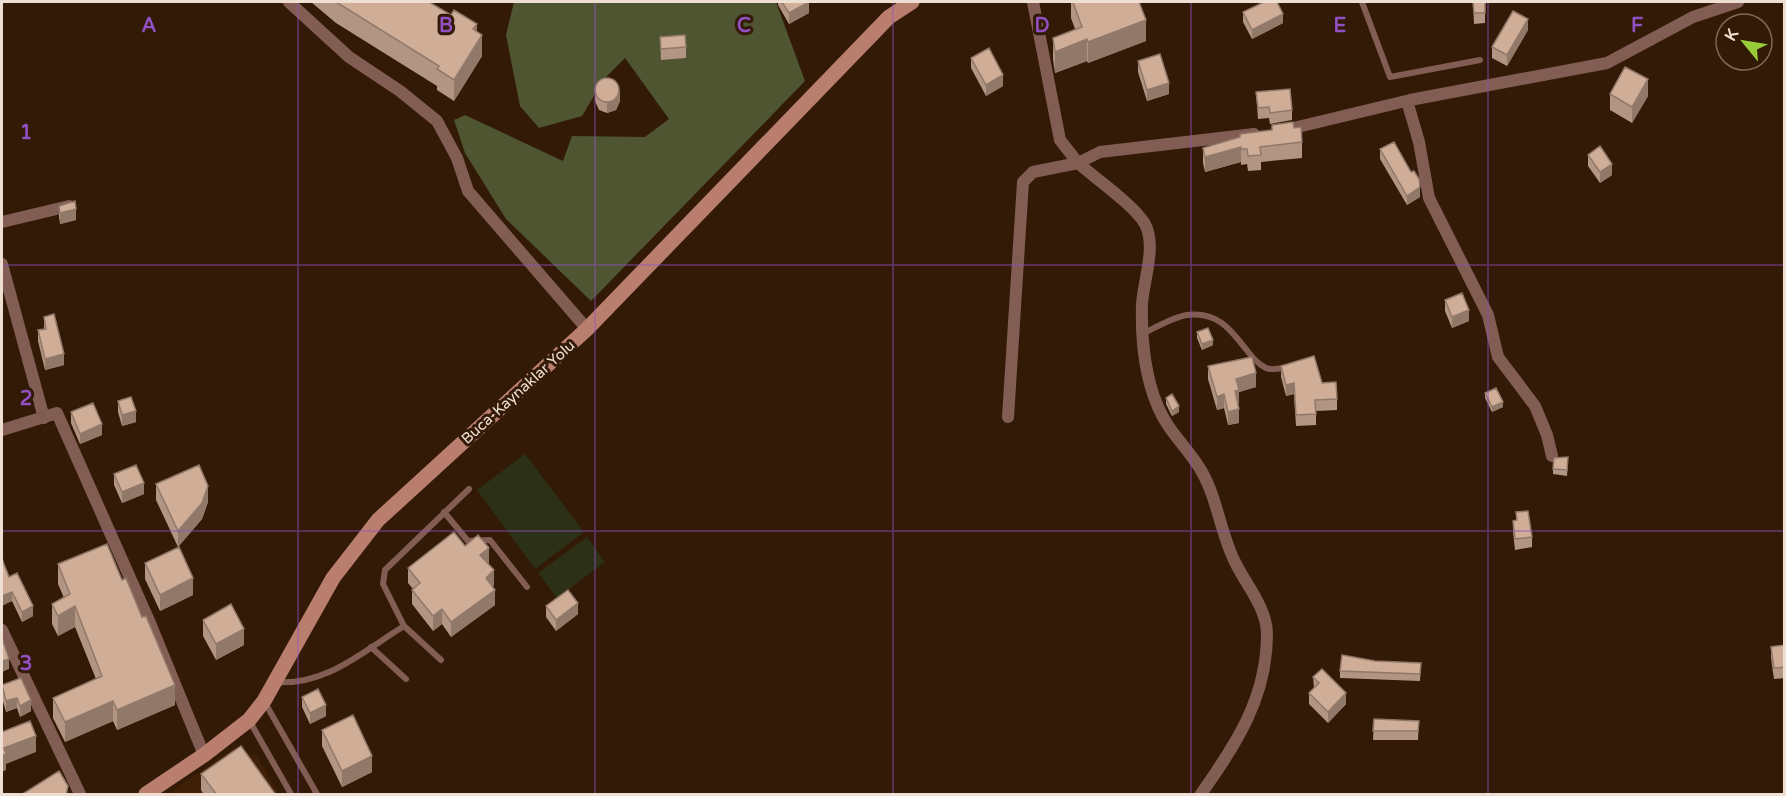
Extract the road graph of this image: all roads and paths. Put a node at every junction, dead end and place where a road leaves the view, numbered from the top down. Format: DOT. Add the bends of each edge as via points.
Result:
graph roads {
  1 [pos="289,2"];
  2 [pos="912,2"];
  3 [pos="1033,2"];
  4 [pos="1362,2"];
  5 [pos="1738,2"];
  6 [pos="1480,60"];
  7 [pos="1407,101"];
  8 [pos="1078,163"];
  9 [pos="69,206"];
  10 [pos="2,222"];
  11 [pos="2,264"];
  12 [pos="587,329"];
  13 [pos="1144,333"];
  14 [pos="1296,366"];
  15 [pos="1008,417"];
  16 [pos="44,418"];
  17 [pos="2,430"];
  18 [pos="1552,456"];
  19 [pos="469,489"];
  20 [pos="444,512"];
  21 [pos="527,587"];
  22 [pos="404,626"];
  23 [pos="2,630"];
  24 [pos="371,647"];
  25 [pos="441,660"];
  26 [pos="406,680"];
  27 [pos="274,682"];
  28 [pos="264,701"];
  29 [pos="249,720"];
  30 [pos="204,755"];
  31 [pos="80,795"];
  32 [pos="146,795"];
  33 [pos="291,795"];
  34 [pos="316,795"];
  35 [pos="1201,795"];
  1 -- 12 [label="street" via="349,57 438,122 468,190"];
  2 -- 12 [label="street, Buca-Kaynaklar Yolu" via="889,17"];
  3 -- 8 [label="street" via="1060,140"];
  4 -- 6 [label="lane" via="1390,77"];
  5 -- 7 [label="street" via="1693,17 1606,63"];
  7 -- 8 [label="street" via="1283,131 1100,152"];
  7 -- 18 [label="street" via="1429,198 1488,315 1498,357 1527,393 1542,420"];
  8 -- 13 [label="street" via="1139,216 1147,229"];
  8 -- 15 [label="street" via="1033,172 1023,182"];
  9 -- 10 [label="street"];
  11 -- 16 [label="street"];
  12 -- 27 [label="street, Buca-Kaynaklar Yolu" via="378,520 333,578"];
  13 -- 14 [label="lane" via="1187,315 1204,317 1230,330 1267,368"];
  13 -- 35 [label="street" via="1148,377 1158,407 1206,479 1234,562 1258,604 1267,632 1264,673 1251,715"];
  16 -- 17 [label="street"];
  16 -- 30 [label="street" via="57,413 74,447"];
  19 -- 20 [label="lane"];
  20 -- 21 [label="lane" via="468,541 490,540"];
  20 -- 22 [label="lane" via="383,575 383,584"];
  22 -- 24 [label="lane"];
  22 -- 25 [label="lane"];
  23 -- 31 [label="street"];
  24 -- 26 [label="lane"];
  24 -- 27 [label="lane" via="310,681"];
  27 -- 28 [label="street, Buca-Kaynaklar Yolu"];
  28 -- 29 [label="street, Buca-Kaynaklar Yolu"];
  28 -- 34 [label="lane"];
  29 -- 30 [label="street, Buca-Kaynaklar Yolu"];
  29 -- 33 [label="lane"];
  30 -- 32 [label="street, Buca-Kaynaklar Yolu"];
}
